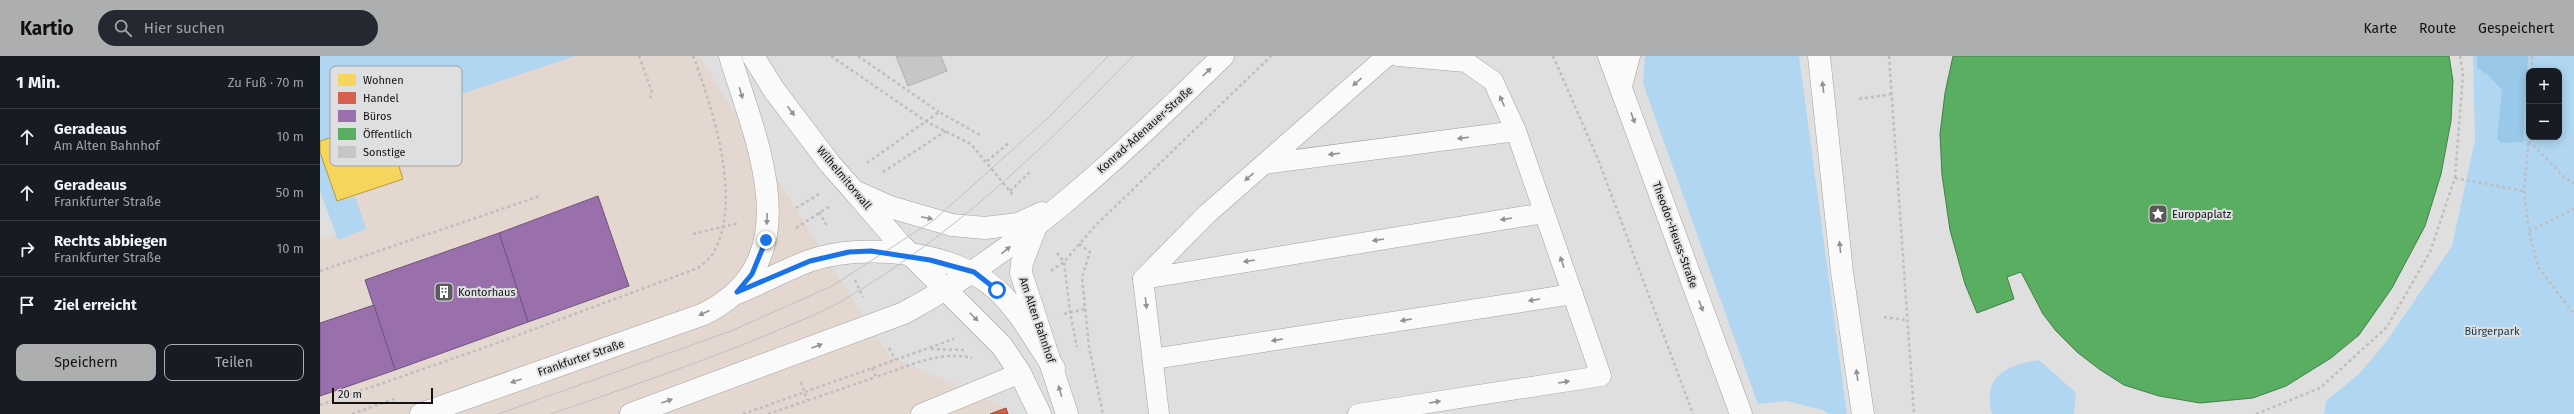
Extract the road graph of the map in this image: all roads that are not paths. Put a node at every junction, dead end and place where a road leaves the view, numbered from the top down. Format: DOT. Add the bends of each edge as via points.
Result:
graph roads {
  1 [pos="730,56"];
  2 [pos="754,56"];
  3 [pos="1224,56"];
  4 [pos="1387,56"];
  5 [pos="1398,56"];
  6 [pos="1609,56"];
  7 [pos="1629,56"];
  8 [pos="1819,56"];
  9 [pos="1621,86"];
  10 [pos="1516,131"];
  11 [pos="1264,164"];
  12 [pos="854,191"];
  13 [pos="1064,202"];
  14 [pos="1544,213"];
  15 [pos="1036,226"];
  16 [pos="911,256"];
  17 [pos="974,272"];
  18 [pos="1143,278"];
  19 [pos="946,290"];
  20 [pos="737,292"];
  21 [pos="1573,294"];
  22 [pos="1153,359"];
  23 [pos="1054,368"];
  24 [pos="1020,373"];
  25 [pos="1398,411"];
  26 [pos="642,412"];
  27 [pos="421,414"];
  28 [pos="921,414"];
  29 [pos="1040,414"];
  30 [pos="1067,414"];
  31 [pos="1159,414"];
  32 [pos="1358,414"];
  33 [pos="1741,414"];
  34 [pos="1863,414"];
  1 -- 20 [label="main road, Frankfurter Straße, one-way" via="757,141 768,192 766,240 752,274"];
  2 -- 12 [label="main road, Wilhelmitorwall, one-way" via="774,90 830,164"];
  13 -- 3 [label="main road, Konrad-Adenauer-Straße, one-way"];
  4 -- 11 [label="lane, one-way"];
  10 -- 5 [label="lane, one-way" via="1493,81 1466,62"];
  6 -- 9 [label="main road, Theodor-Heuss-Straße"];
  7 -- 9 [label="main road"];
  34 -- 8 [label="main road, one-way" via="1842,272"];
  9 -- 33 [label="main road, Theodor-Heuss-Straße, one-way"];
  10 -- 11 [label="lane, one-way"];
  10 -- 14 [label="lane"];
  11 -- 18 [label="lane, one-way" via="1207,214"];
  12 -- 13 [label="main road, Konrad-Adenauer-Straße, one-way" via="920,217 952,225 985,228 1018,224"];
  12 -- 16 [label="main road, Wilhelmitorwall"];
  13 -- 15 [label="main road, Konrad-Adenauer-Straße"];
  14 -- 18 [label="lane, one-way"];
  21 -- 14 [label="lane, one-way"];
  17 -- 15 [label="main road, Konrad-Adenauer-Straße, one-way"];
  15 -- 23 [label="main road, Am Alten Bahnhof" via="1022,263 1021,274"];
  16 -- 17 [label="main road, Frankfurter Straße"];
  16 -- 19 [label="main road, Wilhelmitorwall"];
  16 -- 20 [label="main road, Frankfurter Straße" via="871,251 841,253 810,261"];
  17 -- 19 [label="main road, Konrad-Adenauer-Straße"];
  17 -- 23 [label="main road, Am Alten Bahnhof" via="1009,303"];
  18 -- 22 [label="lane, one-way"];
  19 -- 24 [label="main road, one-way" via="1002,346"];
  26 -- 19 [label="main road, one-way" via="904,313"];
  20 -- 27 [label="main road, Frankfurter Straße, one-way" via="704,314"];
  21 -- 22 [label="lane, one-way"];
  25 -- 21 [label="lane, one-way" via="1601,376"];
  22 -- 31 [label="lane"];
  30 -- 23 [label="main road, Am Alten Bahnhof, one-way"];
  24 -- 28 [label="lane"];
  24 -- 29 [label="main road"];
  25 -- 32 [label="lane"];
}
